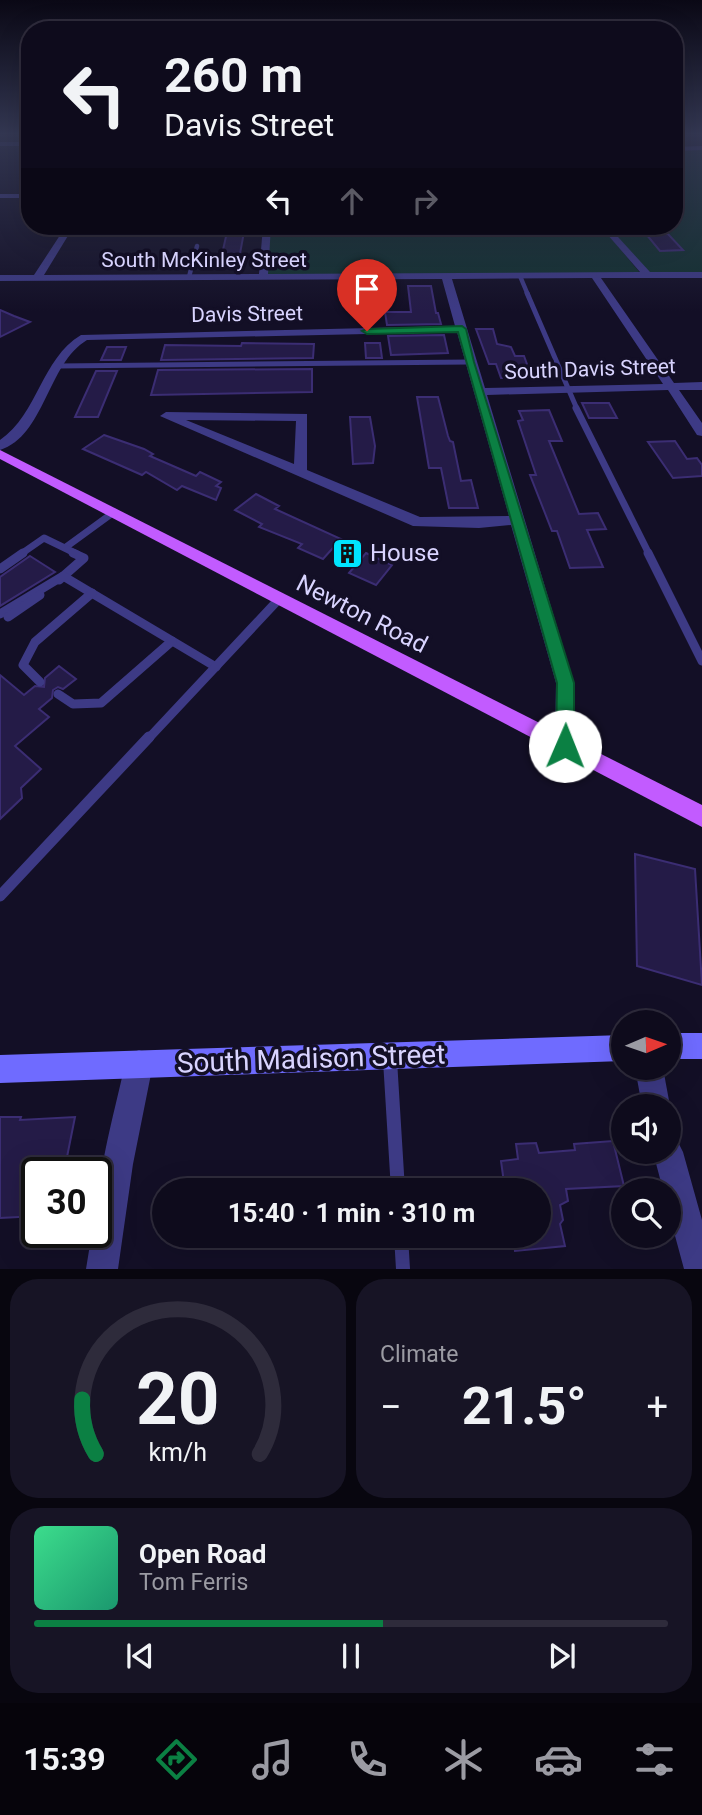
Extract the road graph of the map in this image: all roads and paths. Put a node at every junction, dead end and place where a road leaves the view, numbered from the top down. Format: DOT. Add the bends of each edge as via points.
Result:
graph roads {
  1 [pos="0,196"];
  2 [pos="21,196"];
  3 [pos="64,235"];
  4 [pos="266,235"];
  5 [pos="612,235"];
  6 [pos="197,246"];
  7 [pos="646,275"];
  8 [pos="702,275"];
  9 [pos="446,276"];
  10 [pos="520,276"];
  11 [pos="595,276"];
  12 [pos="189,277"];
  13 [pos="263,277"];
  14 [pos="0,278"];
  15 [pos="37,278"];
  16 [pos="462,329"];
  17 [pos="469,362"];
  18 [pos="58,366"];
  19 [pos="702,386"];
  20 [pos="671,387"];
  21 [pos="567,389"];
  22 [pos="480,392"];
  23 [pos="702,432"];
  24 [pos="0,446"];
  25 [pos="0,454"];
  26 [pos="300,472"];
  27 [pos="114,512"];
  28 [pos="518,520"];
  29 [pos="66,547"];
  30 [pos="27,549"];
  31 [pos="0,569"];
  32 [pos="0,575"];
  33 [pos="63,576"];
  34 [pos="92,593"];
  35 [pos="279,599"];
  36 [pos="0,614"];
  37 [pos="0,620"];
  38 [pos="172,640"];
  39 [pos="702,661"];
  40 [pos="216,667"];
  41 [pos="40,682"];
  42 [pos="58,694"];
  43 [pos="565,746"];
  44 [pos="702,816"];
  45 [pos="0,896"];
  46 [pos="681,1046"];
  47 [pos="702,1046"];
  48 [pos="611,1048"];
  49 [pos="390,1055"];
  50 [pos="139,1064"];
  51 [pos="0,1069"];
  52 [pos="671,1164"];
  53 [pos="397,1178"];
  54 [pos="402,1248"];
  55 [pos="102,1269"];
  56 [pos="403,1269"];
  57 [pos="700,1269"];
  1 -- 2 [label="street"];
  3 -- 15 [label="street"];
  4 -- 13 [label="street"];
  5 -- 7 [label="street"];
  6 -- 12 [label="lane"];
  7 -- 8 [label="street, South McKinley Street"];
  7 -- 11 [label="street, South McKinley Street"];
  9 -- 10 [label="street, South McKinley Street"];
  9 -- 13 [label="street, South McKinley Street"];
  9 -- 16 [label="street"];
  10 -- 11 [label="street, South McKinley Street"];
  10 -- 21 [label="lane"];
  11 -- 20 [label="street"];
  12 -- 13 [label="street, South McKinley Street"];
  12 -- 15 [label="street, South McKinley Street"];
  14 -- 15 [label="street, South McKinley Street"];
  16 -- 17 [label="street"];
  16 -- 18 [label="street, Davis Street" via="101,336 75,341"];
  17 -- 18 [label="lane"];
  17 -- 22 [label="street"];
  18 -- 24 [label="street" via="19,433"];
  19 -- 20 [label="street, South Davis Street"];
  20 -- 21 [label="street, South Davis Street"];
  20 -- 23 [label="street"];
  21 -- 22 [label="street, South Davis Street"];
  21 -- 39 [label="lane"];
  22 -- 28 [label="street"];
  25 -- 27 [label="main road, Newton Road"];
  26 -- 26 [label="street" via="196,428 166,416 303,417"];
  26 -- 28 [label="street" via="418,522"];
  27 -- 29 [label="lane"];
  27 -- 35 [label="main road, Newton Road"];
  28 -- 43 [label="street" via="565,683"];
  29 -- 30 [label="lane" via="44,538"];
  29 -- 33 [label="lane" via="85,558"];
  30 -- 31 [label="lane"];
  30 -- 32 [label="lane" via="26,556"];
  33 -- 34 [label="lane"];
  33 -- 36 [label="lane" via="51,579"];
  33 -- 37 [label="lane" via="20,612"];
  34 -- 38 [label="lane"];
  34 -- 41 [label="lane" via="35,642 23,665"];
  35 -- 40 [label="lane"];
  35 -- 43 [label="main road, Newton Road"];
  38 -- 40 [label="lane"];
  38 -- 42 [label="lane" via="101,703 73,704"];
  40 -- 45 [label="lane"];
  43 -- 44 [label="main road, Newton Road"];
  46 -- 47 [label="street"];
  48 -- 49 [label="street, South Madison Street"];
  49 -- 50 [label="street, South Madison Street"];
  49 -- 53 [label="lane"];
  50 -- 51 [label="street, South Madison Street"];
  50 -- 55 [label="street"];
  52 -- 57 [label="street"];
  54 -- 56 [label="lane"];
}
